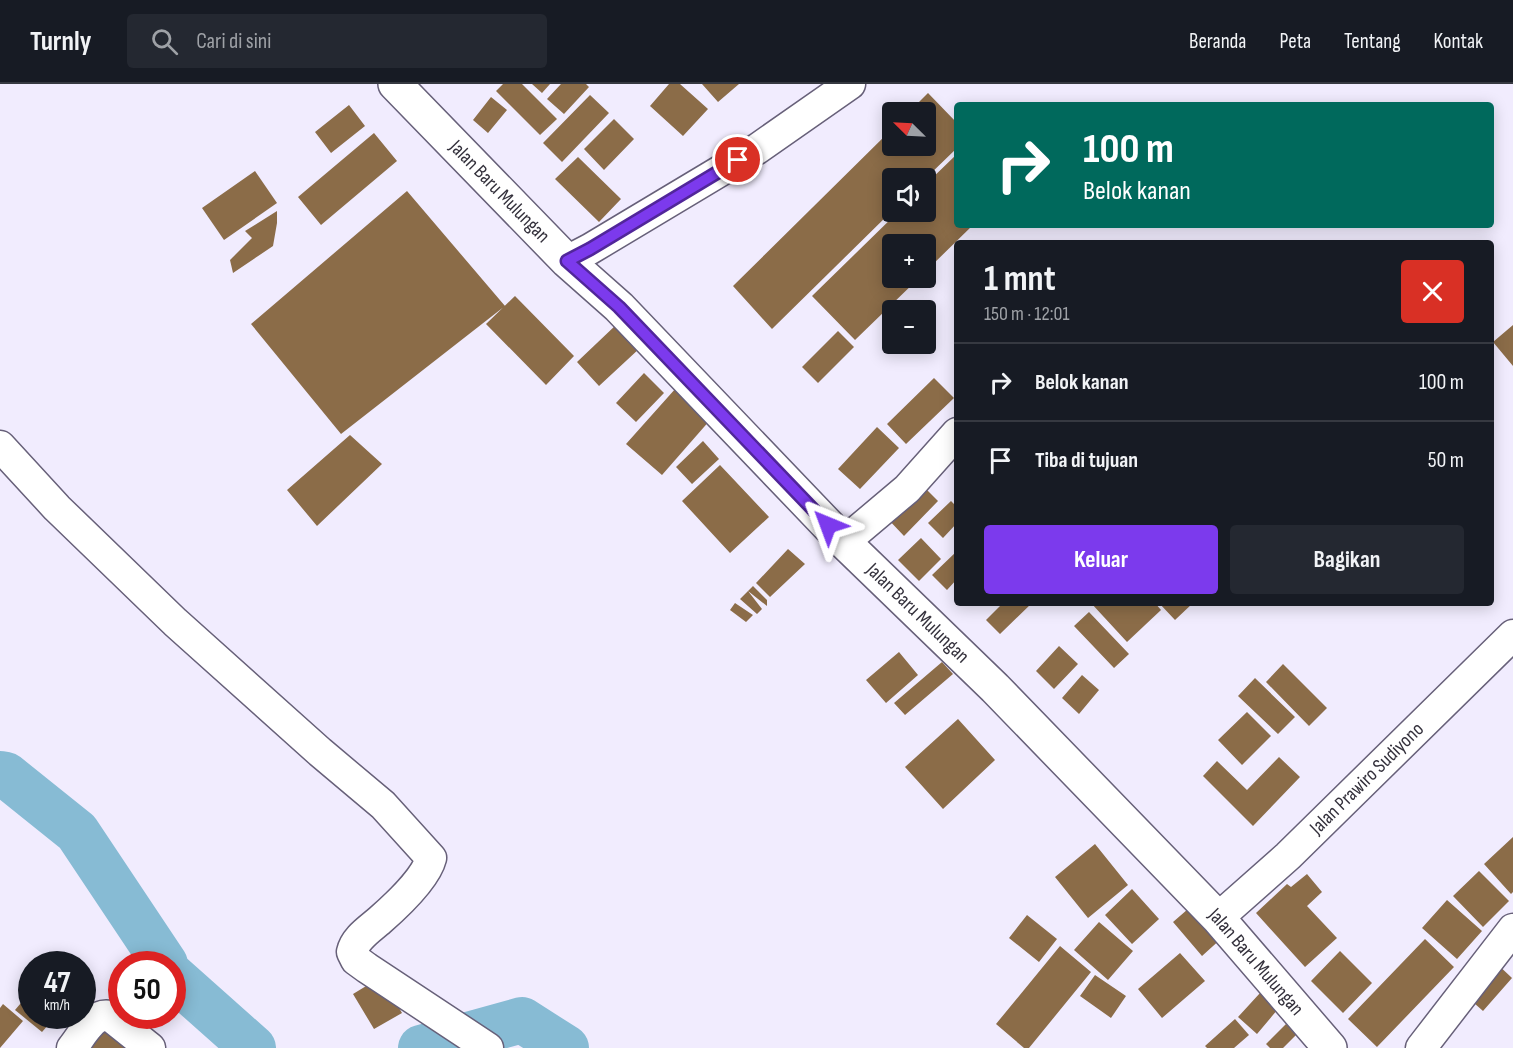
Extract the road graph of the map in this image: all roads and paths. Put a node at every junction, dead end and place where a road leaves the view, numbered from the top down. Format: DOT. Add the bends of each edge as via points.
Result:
graph roads {
  1 [pos="395,84"];
  2 [pos="850,84"];
  3 [pos="567,261"];
  4 [pos="954,436"];
  5 [pos="0,446"];
  6 [pos="844,542"];
  7 [pos="1513,635"];
  8 [pos="1218,918"];
  9 [pos="1513,929"];
  10 [pos="486,1046"];
  11 [pos="72,1048"];
  12 [pos="150,1048"];
  13 [pos="1330,1048"];
  14 [pos="1421,1048"];
  1 -- 3 [label="main road, Jalan Baru Mulungan"];
  2 -- 3 [label="street" via="757,149"];
  3 -- 6 [label="main road, Jalan Baru Mulungan" via="619,307"];
  4 -- 6 [label="street" via="907,489"];
  5 -- 10 [label="street" via="57,508 175,622 383,805 431,858 428,869 357,941 352,952 367,968"];
  6 -- 8 [label="main road, Jalan Baru Mulungan" via="995,688"];
  7 -- 8 [label="street, Jalan Prawiro Sudiyono" via="1288,856"];
  8 -- 13 [label="main road, Jalan Baru Mulungan"];
  9 -- 14 [label="street"];
  11 -- 12 [label="street" via="96,1017 103,1014"];
}
